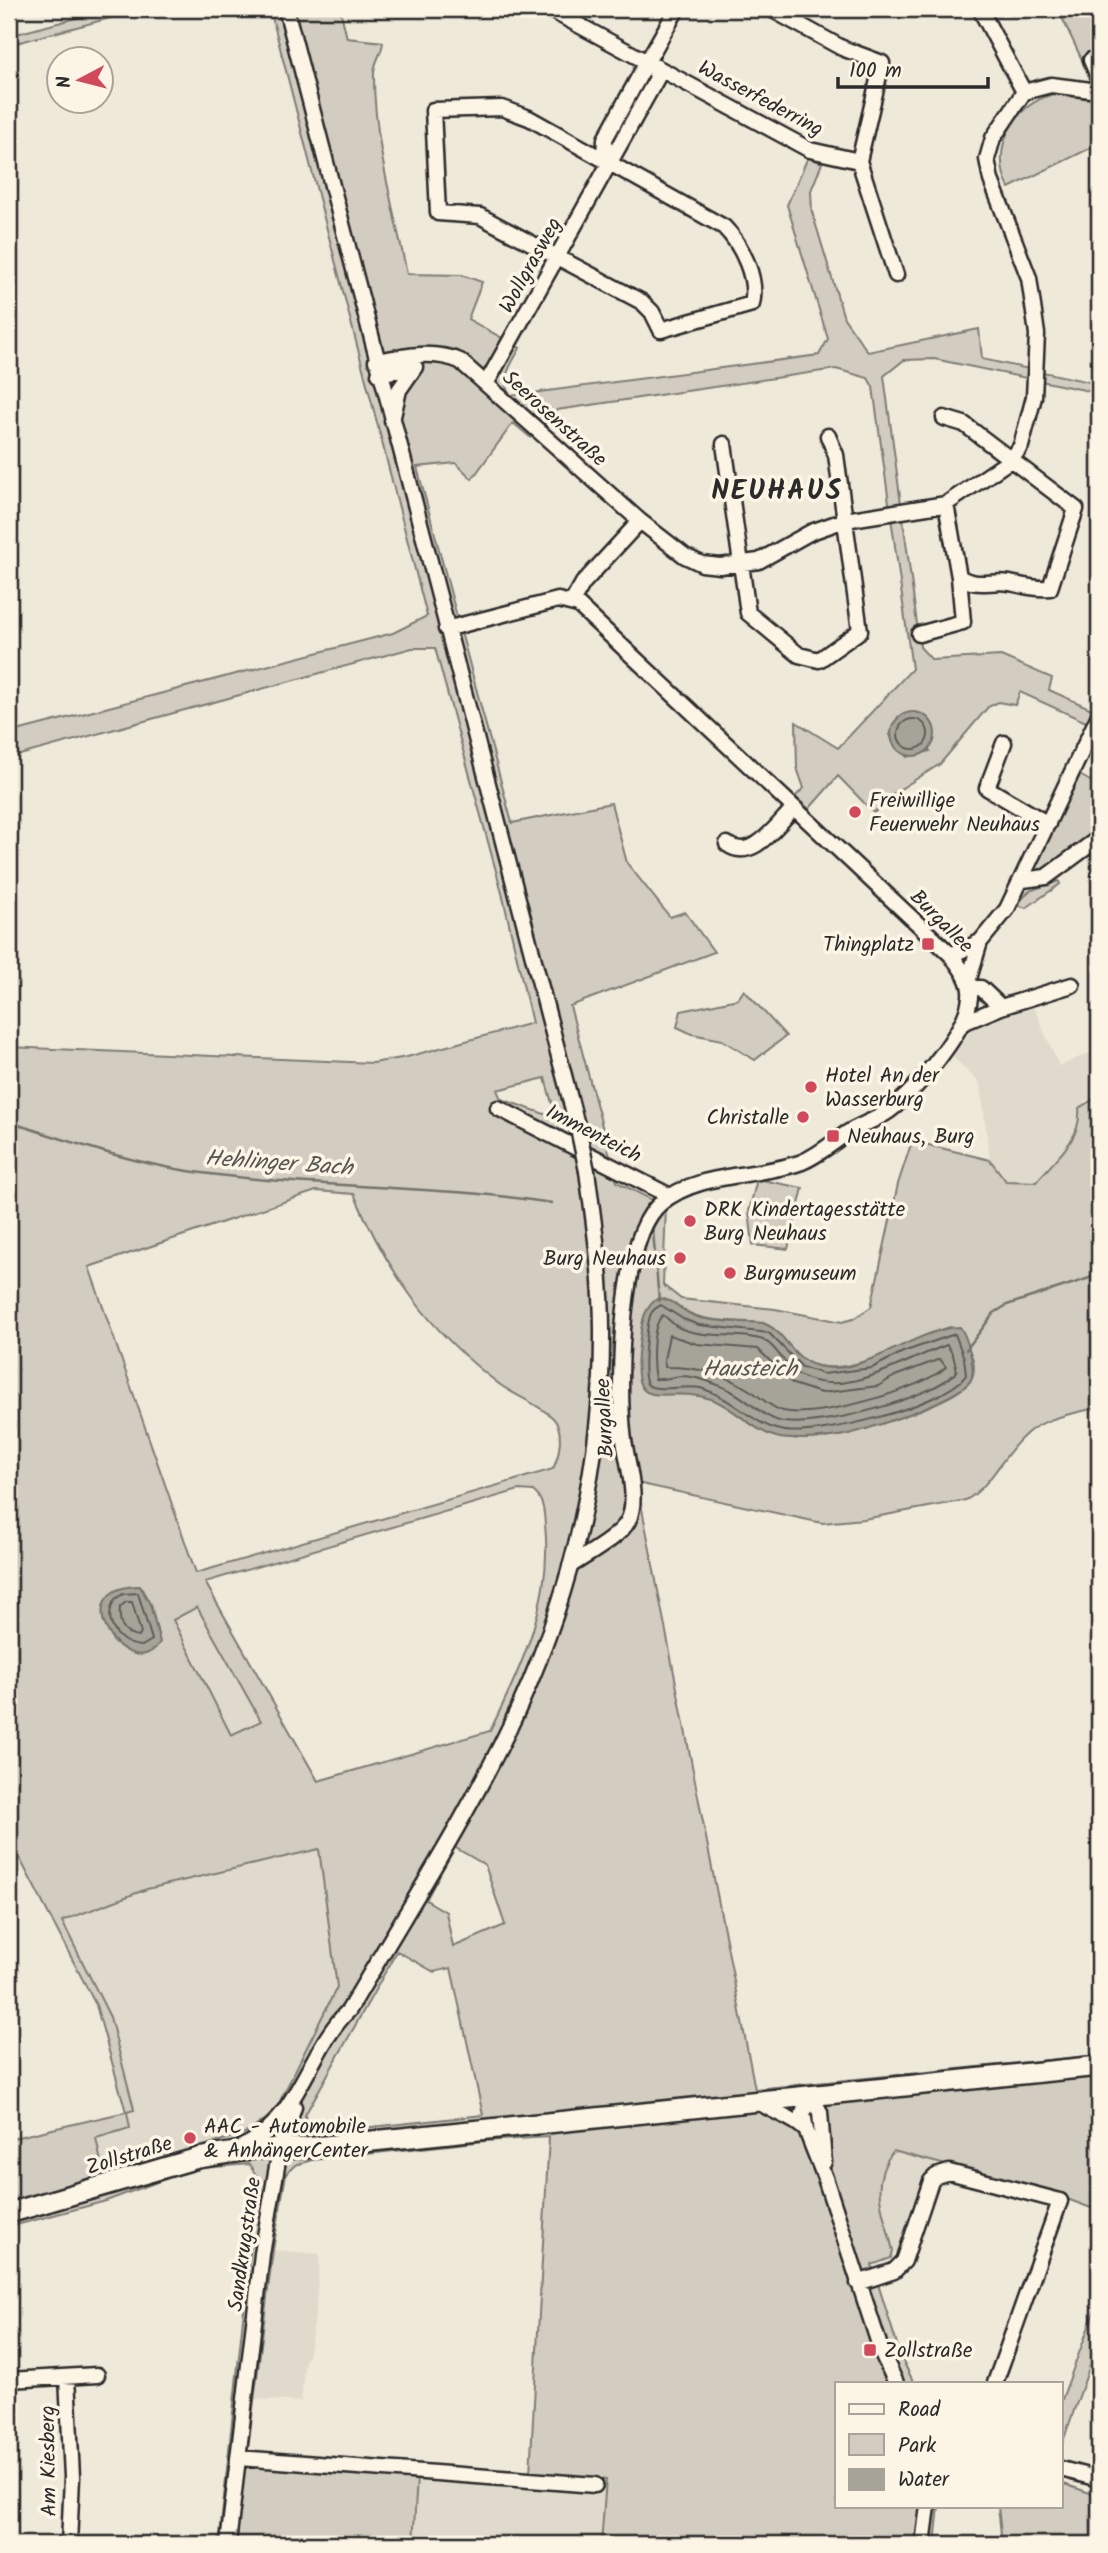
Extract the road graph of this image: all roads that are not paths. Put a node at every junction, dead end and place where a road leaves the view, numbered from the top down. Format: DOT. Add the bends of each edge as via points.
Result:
graph roads {
  1 [pos="286,9"];
  2 [pos="549,9"];
  3 [pos="677,9"];
  4 [pos="771,9"];
  5 [pos="980,9"];
  6 [pos="648,60"];
  7 [pos="1091,60"];
  8 [pos="1099,79"];
  9 [pos="1099,91"];
  10 [pos="1024,92"];
  11 [pos="859,161"];
  12 [pos="609,164"];
  13 [pos="558,258"];
  14 [pos="896,275"];
  15 [pos="437,356"];
  16 [pos="377,367"];
  17 [pos="415,367"];
  18 [pos="486,384"];
  19 [pos="944,418"];
  20 [pos="391,422"];
  21 [pos="828,436"];
  22 [pos="724,444"];
  23 [pos="1012,459"];
  24 [pos="946,504"];
  25 [pos="845,520"];
  26 [pos="640,521"];
  27 [pos="741,564"];
  28 [pos="960,577"];
  29 [pos="572,602"];
  30 [pos="446,629"];
  31 [pos="919,634"];
  32 [pos="1099,715"];
  33 [pos="1004,743"];
  34 [pos="793,808"];
  35 [pos="1048,824"];
  36 [pos="1099,838"];
  37 [pos="727,844"];
  38 [pos="1023,880"];
  39 [pos="980,942"];
  40 [pos="951,955"];
  41 [pos="969,985"];
  42 [pos="1072,985"];
  43 [pos="1001,1007"];
  44 [pos="965,1022"];
  45 [pos="498,1108"];
  46 [pos="670,1196"];
  47 [pos="579,1535"];
  48 [pos="606,1540"];
  49 [pos="570,1566"];
  50 [pos="349,2010"];
  51 [pos="1099,2066"];
  52 [pos="812,2097"];
  53 [pos="759,2102"];
  54 [pos="806,2130"];
  55 [pos="280,2149"];
  56 [pos="221,2155"];
  57 [pos="825,2178"];
  58 [pos="9,2213"];
  59 [pos="858,2283"];
  60 [pos="97,2375"];
  61 [pos="67,2377"];
  62 [pos="9,2380"];
  63 [pos="896,2382"];
  64 [pos="995,2382"];
  65 [pos="239,2458"];
  66 [pos="1062,2469"];
  67 [pos="1098,2477"];
  68 [pos="595,2484"];
  69 [pos="928,2508"];
  70 [pos="69,2544"];
  71 [pos="228,2544"];
  72 [pos="923,2544"];
  1 -- 16 [label="street"];
  2 -- 6 [label="street, Wasserfederring"];
  3 -- 6 [label="street"];
  4 -- 11 [label="street" via="842,48 882,63"];
  5 -- 10 [label="street"];
  6 -- 11 [label="street, Wasserfederring" via="810,150"];
  6 -- 12 [label="street, Wollgrasweg" via="657,78"];
  7 -- 8 [label="street"];
  9 -- 10 [label="street" via="1051,85"];
  10 -- 23 [label="street" via="993,138 987,159 1024,261 1037,334 1034,397 1021,446"];
  11 -- 14 [label="street"];
  12 -- 13 [label="street, Wollgrasweg"];
  12 -- 13 [label="street" via="529,118 502,108 433,110 438,213 480,216"];
  12 -- 13 [label="street" via="730,233 746,263 755,293 752,304 661,330 642,302"];
  13 -- 18 [label="street, Wollgrasweg"];
  15 -- 16 [label="street, Seerosenstraße" via="413,354"];
  15 -- 17 [label="street"];
  15 -- 18 [label="street, Seerosenstraße" via="460,361"];
  16 -- 17 [label="street"];
  16 -- 20 [label="street"];
  17 -- 20 [label="street" via="399,390"];
  18 -- 26 [label="street, Seerosenstraße"];
  19 -- 23 [label="street" via="964,424"];
  20 -- 30 [label="street"];
  21 -- 25 [label="street" via="836,455"];
  22 -- 27 [label="street"];
  23 -- 24 [label="street, Seerosenstraße"];
  23 -- 28 [label="street" via="1076,509 1050,588 971,584"];
  24 -- 25 [label="street, Seerosenstraße"];
  24 -- 28 [label="street"];
  25 -- 27 [label="street, Seerosenstraße" via="811,532 776,554"];
  25 -- 27 [label="street" via="860,631 819,660 799,655 748,613"];
  26 -- 27 [label="street, Seerosenstraße" via="702,564"];
  26 -- 29 [label="street" via="583,583"];
  28 -- 31 [label="street" via="964,622"];
  29 -- 30 [label="street" via="536,605"];
  29 -- 34 [label="street, Burgallee"];
  30 -- 47 [label="street, bridge" via="587,1171 602,1330 598,1408"];
  32 -- 35 [label="street"];
  33 -- 35 [label="street" via="986,788"];
  34 -- 37 [label="street" via="758,844 743,850"];
  34 -- 40 [label="street, Burgallee"];
  35 -- 38 [label="street"];
  36 -- 38 [label="street" via="1046,877"];
  38 -- 39 [label="street"];
  39 -- 40 [label="street"];
  39 -- 41 [label="street"];
  40 -- 41 [label="street, Burgallee"];
  41 -- 43 [label="street" via="981,988"];
  41 -- 44 [label="street, Burgallee"];
  42 -- 43 [label="street"];
  43 -- 44 [label="street"];
  44 -- 46 [label="street, Burgallee" via="891,1109 810,1158"];
  45 -- 46 [label="street, Immenteich"];
  46 -- 48 [label="street, Burgallee" via="646,1220 629,1267 622,1419 630,1518"];
  47 -- 48 [label="street"];
  47 -- 49 [label="street"];
  48 -- 49 [label="street, Burgallee"];
  49 -- 50 [label="street" via="533,1674 503,1739"];
  50 -- 55 [label="street, Sandkrugstraße" via="296,2101"];
  50 -- 56 [label="street" via="335,2024 282,2115 263,2136"];
  51 -- 52 [label="main road, Zollstraße"];
  52 -- 53 [label="main road, Zollstraße"];
  52 -- 54 [label="street" via="803,2113"];
  52 -- 57 [label="street" via="820,2112"];
  53 -- 54 [label="street"];
  53 -- 55 [label="main road, Zollstraße"];
  54 -- 57 [label="street"];
  55 -- 56 [label="main road, Zollstraße"];
  55 -- 65 [label="street, Sandkrugstraße" via="262,2254"];
  56 -- 58 [label="main road, Zollstraße" via="188,2160"];
  57 -- 59 [label="street"];
  59 -- 63 [label="street"];
  59 -- 64 [label="street" via="894,2271 904,2261 932,2181 942,2173 1060,2201"];
  60 -- 61 [label="street, Am Kiesberg"];
  61 -- 62 [label="street, Am Kiesberg"];
  61 -- 70 [label="street, Am Kiesberg" via="72,2477"];
  65 -- 68 [label="street"];
  65 -- 71 [label="street, Sandkrugstraße"];
  66 -- 67 [label="street"];
  69 -- 72 [label="street"];
}
